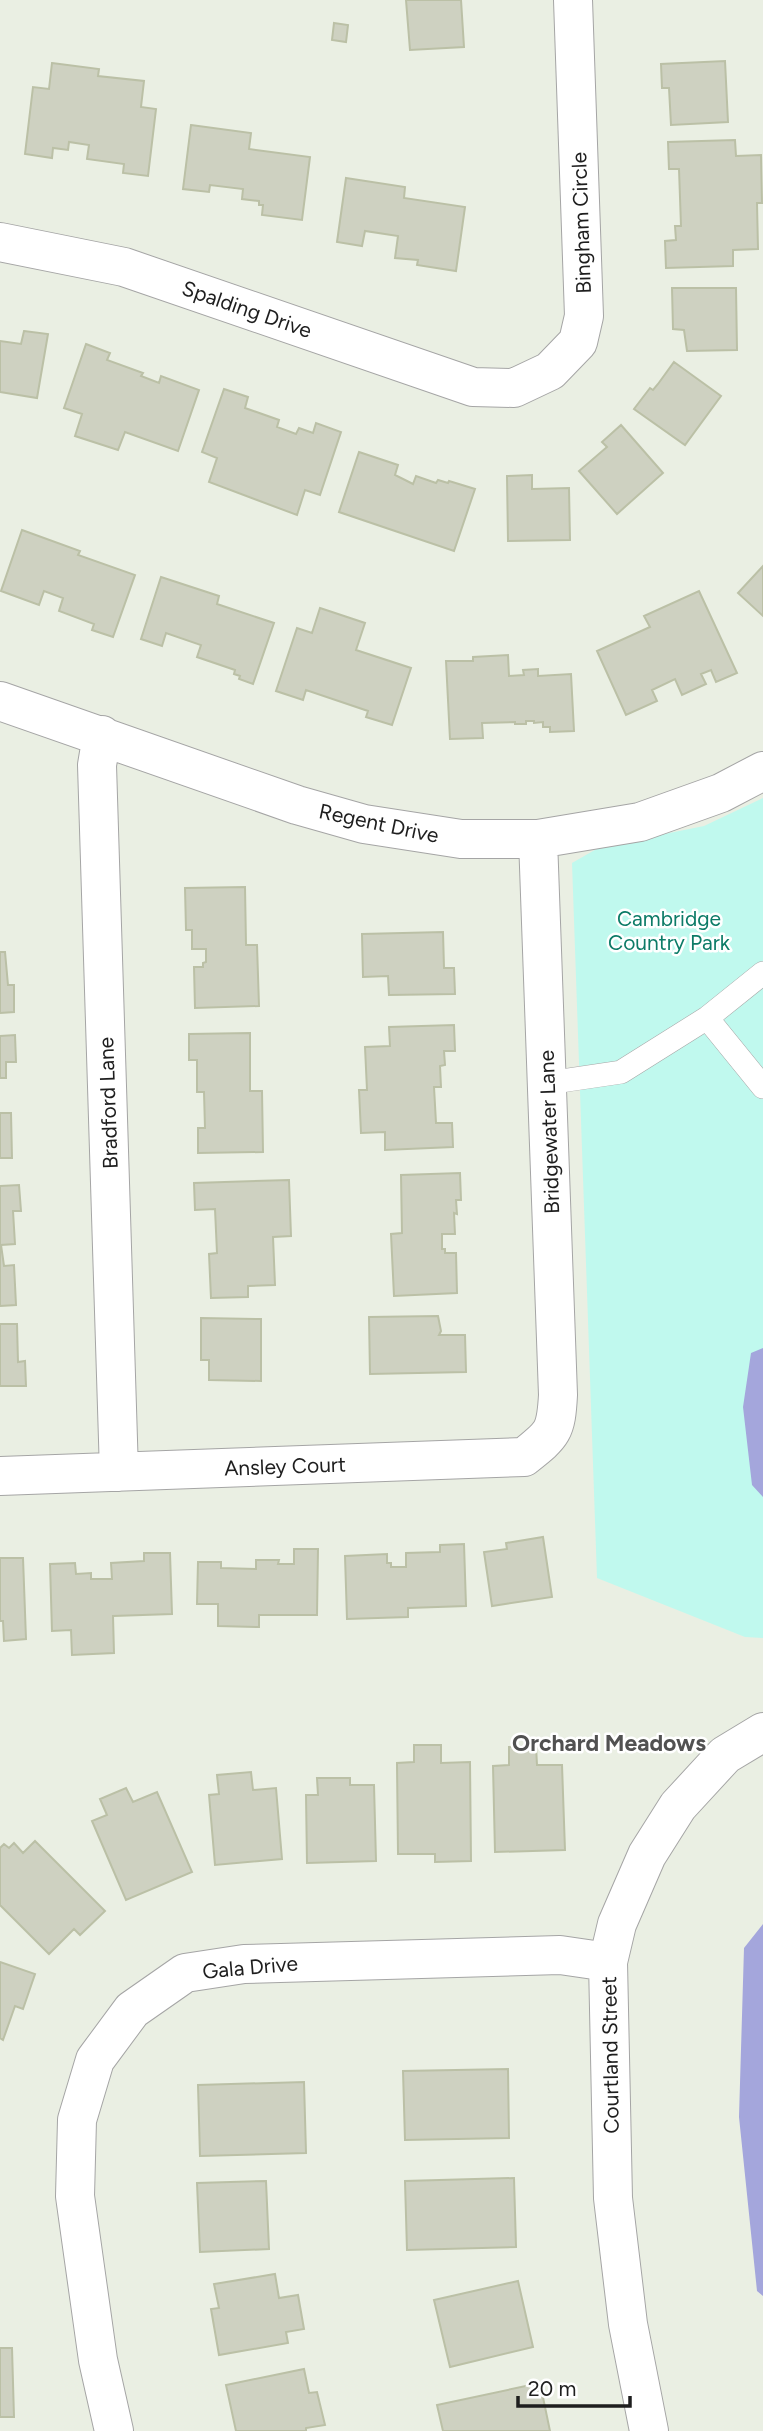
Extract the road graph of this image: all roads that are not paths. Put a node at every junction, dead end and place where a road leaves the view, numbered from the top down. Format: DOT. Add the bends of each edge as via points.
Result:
graph roads {
  1 [pos="573,0"];
  2 [pos="0,242"];
  3 [pos="491,387"];
  4 [pos="0,701"];
  5 [pos="102,735"];
  6 [pos="763,771"];
  7 [pos="538,839"];
  8 [pos="763,973"];
  9 [pos="707,1018"];
  10 [pos="547,1083"];
  11 [pos="763,1087"];
  12 [pos="556,1425"];
  13 [pos="119,1472"];
  14 [pos="0,1476"];
  15 [pos="763,1732"];
  16 [pos="608,1962"];
  17 [pos="114,2431"];
  18 [pos="649,2431"];
  1 -- 3 [label="street, Bingham Circle" via="584,316 578,342 550,372 513,388"];
  2 -- 3 [label="street, Spalding Drive" via="124,267 473,387"];
  4 -- 5 [label="street, Regent Drive"];
  5 -- 7 [label="street, Regent Drive" via="364,824 461,839"];
  5 -- 13 [label="street, Bradford Lane" via="97,765"];
  6 -- 7 [label="street, Regent Drive" via="721,793 640,822"];
  7 -- 10 [label="street, Bridgewater Lane"];
  8 -- 9 [label="lane"];
  9 -- 10 [label="lane" via="621,1072"];
  9 -- 11 [label="lane"];
  10 -- 12 [label="street, Bridgewater Lane"];
  12 -- 13 [label="street, Ansley Court" via="546,1440 524,1457"];
  13 -- 14 [label="street, Ansley Court"];
  15 -- 16 [label="street, Courtland Street" via="725,1755 678,1806 642,1867 617,1924"];
  16 -- 17 [label="street, Gala Drive" via="560,1955 244,1964 185,1973 132,2010 94,2060 77,2120 75,2196 98,2360"];
  16 -- 18 [label="street, Courtland Street" via="612,2198 628,2324"];
}
